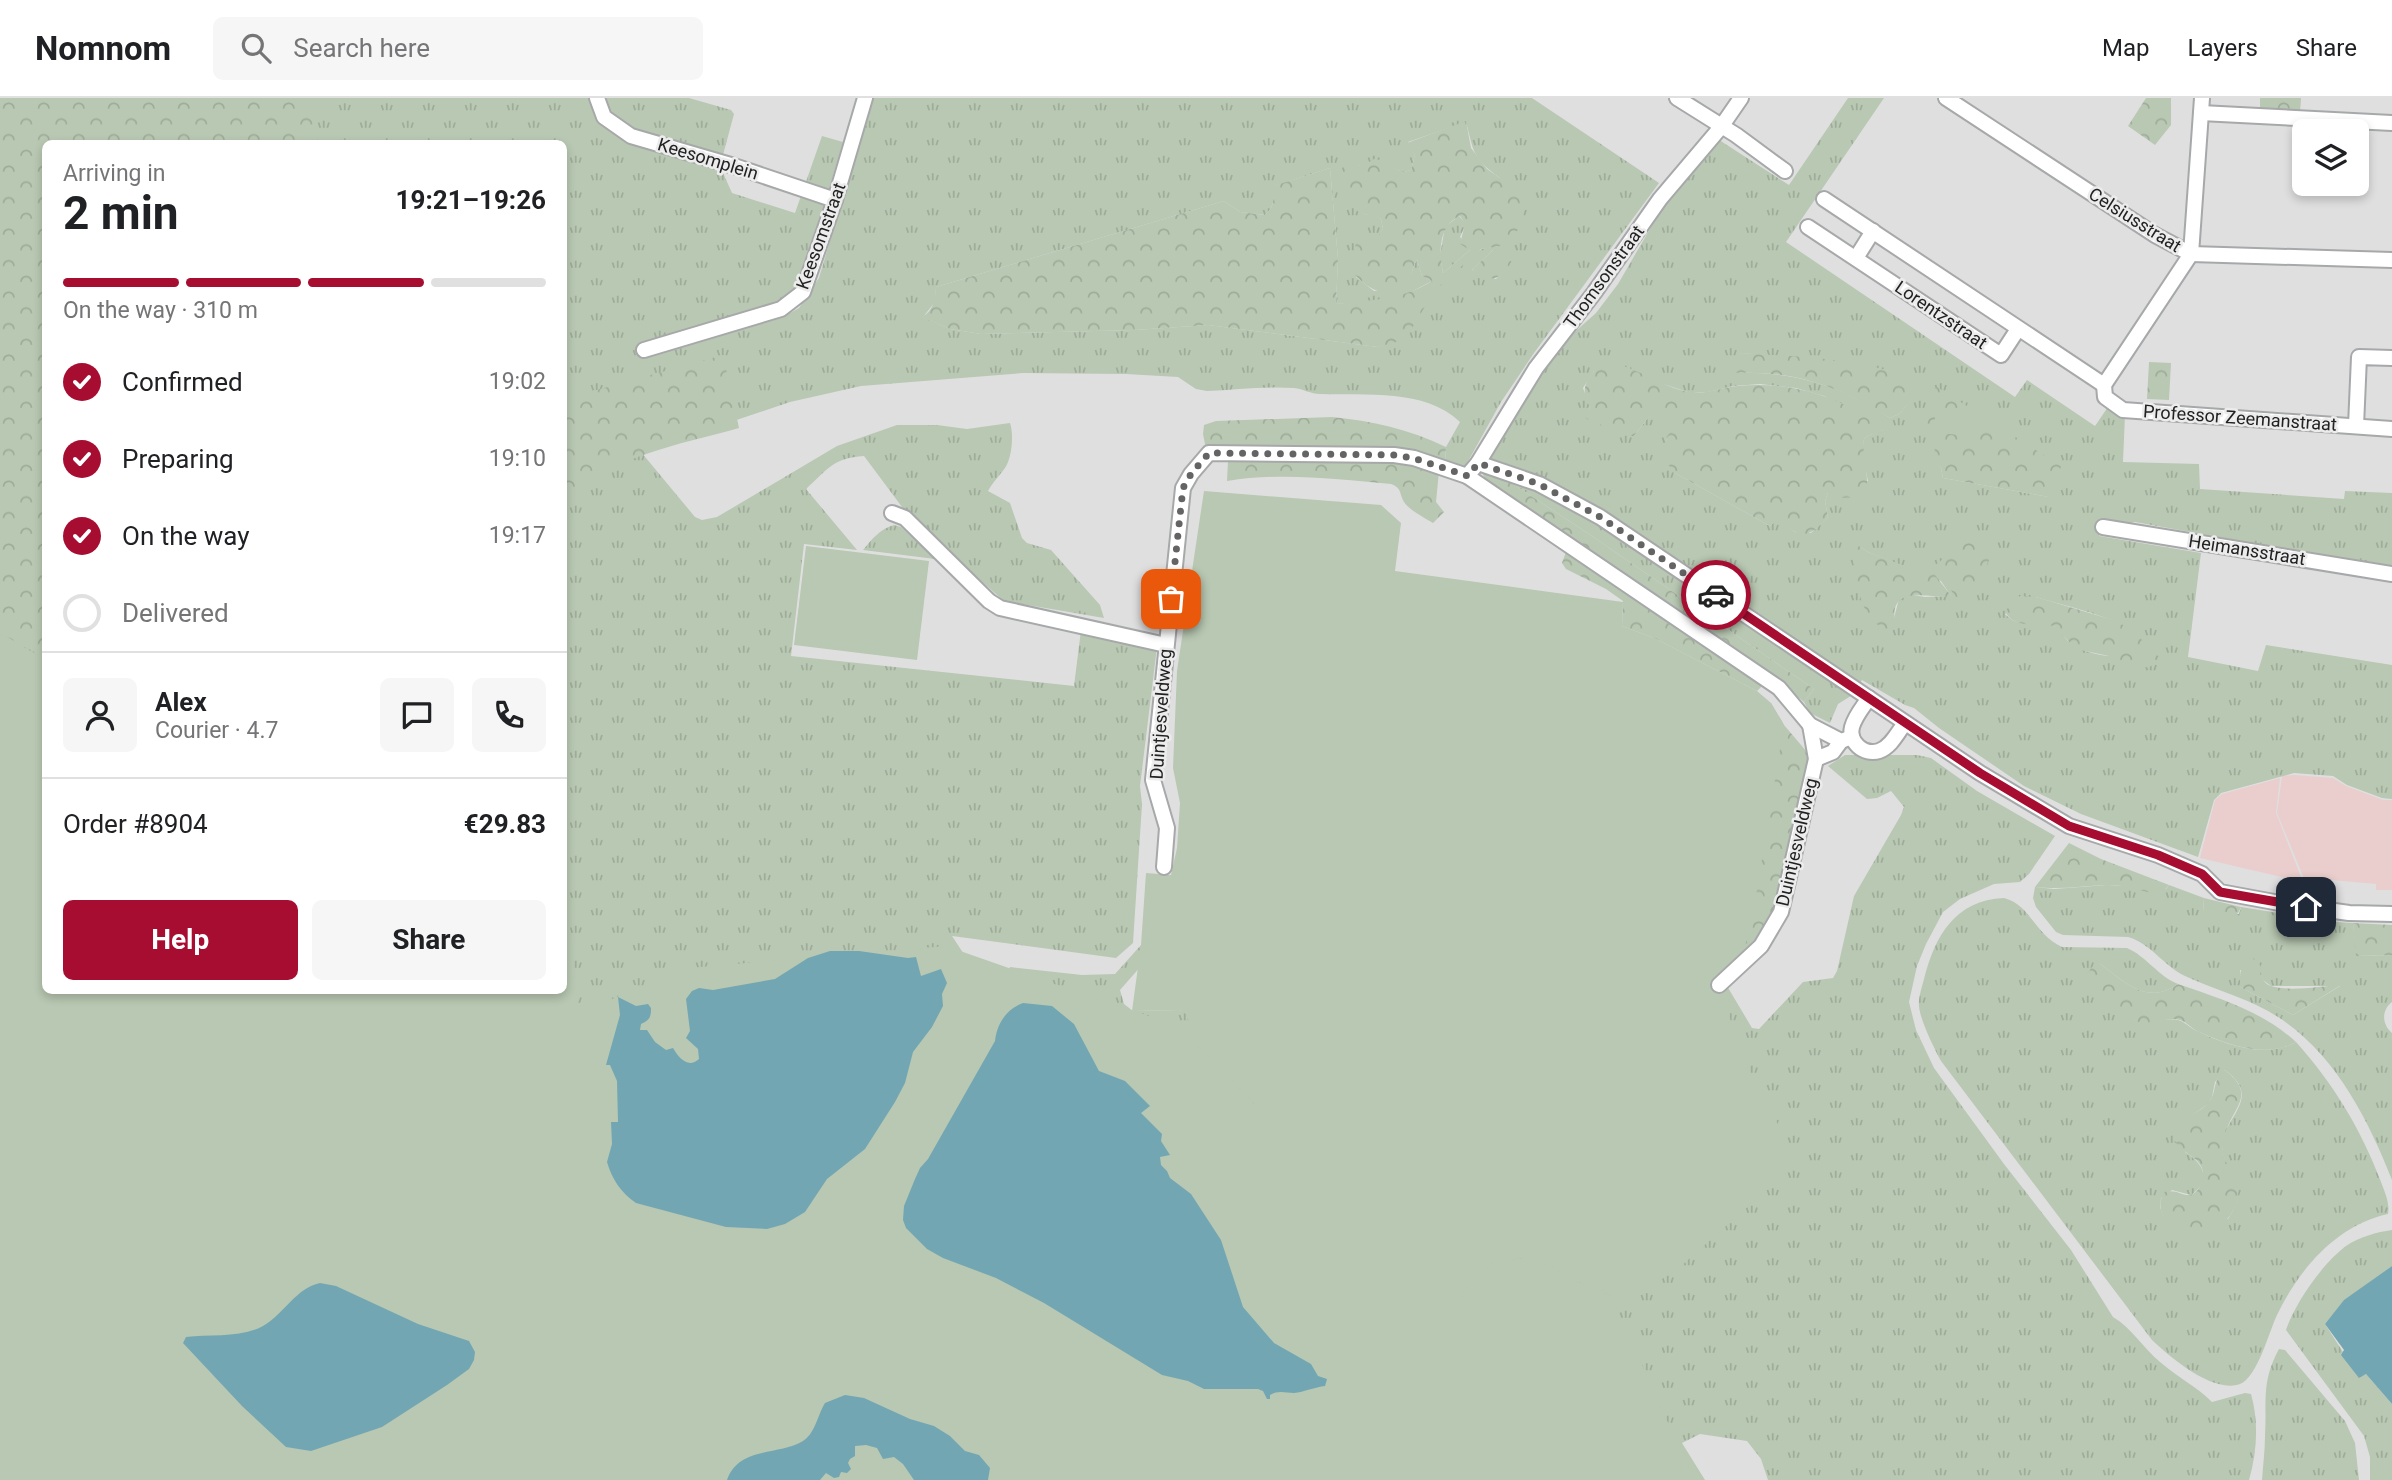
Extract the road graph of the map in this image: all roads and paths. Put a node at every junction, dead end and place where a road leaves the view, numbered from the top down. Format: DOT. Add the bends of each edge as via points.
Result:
graph roads {
  1 [pos="597,98"];
  2 [pos="865,98"];
  3 [pos="1677,98"];
  4 [pos="1741,98"];
  5 [pos="1947,98"];
  6 [pos="2202,98"];
  7 [pos="2201,113"];
  8 [pos="2392,123"];
  9 [pos="1721,127"];
  10 [pos="1785,171"];
  11 [pos="835,200"];
  12 [pos="1824,200"];
  13 [pos="1808,227"];
  14 [pos="1873,231"];
  15 [pos="2191,254"];
  16 [pos="1856,258"];
  17 [pos="2392,260"];
  18 [pos="2018,329"];
  19 [pos="644,350"];
  20 [pos="2392,358"];
  21 [pos="2104,385"];
  22 [pos="2123,411"];
  23 [pos="2356,426"];
  24 [pos="2392,429"];
  25 [pos="1478,463"];
  26 [pos="1468,476"];
  27 [pos="892,513"];
  28 [pos="2103,527"];
  29 [pos="2392,575"];
  30 [pos="1166,645"];
  31 [pos="1869,698"];
  32 [pos="1905,723"];
  33 [pos="1810,724"];
  34 [pos="1847,739"];
  35 [pos="1816,759"];
  36 [pos="1164,867"];
  37 [pos="2392,914"];
  38 [pos="1719,985"];
  1 -- 11 [label="street, Keesomplein" via="604,117 631,136"];
  2 -- 11 [label="street, Keesomstraat"];
  3 -- 9 [label="street"];
  4 -- 9 [label="street, Thomsonstraat"];
  5 -- 15 [label="street, Celsiusstraat"];
  6 -- 7 [label="street"];
  7 -- 8 [label="street"];
  7 -- 15 [label="street"];
  9 -- 10 [label="street"];
  9 -- 25 [label="street, Thomsonstraat" via="1660,200 1536,368"];
  11 -- 19 [label="street, Keesomstraat" via="807,285 789,305"];
  12 -- 14 [label="street, Lorentzstraat"];
  13 -- 16 [label="street, Lorentzstraat"];
  14 -- 16 [label="street"];
  14 -- 18 [label="street, Lorentzstraat"];
  15 -- 17 [label="street, Celsiusstraat"];
  15 -- 21 [label="street"];
  16 -- 18 [label="street, Lorentzstraat" via="2001,355"];
  18 -- 21 [label="street, Lorentzstraat"];
  20 -- 23 [label="street, Professor Zeemanstraat" via="2359,357"];
  21 -- 22 [label="street, Lorentzstraat" via="2105,397"];
  22 -- 23 [label="street, Professor Zeemanstraat"];
  23 -- 24 [label="street, Professor Zeemanstraat"];
  25 -- 26 [label="street"];
  25 -- 31 [label="street" via="1539,484 1600,517"];
  26 -- 30 [label="street, Duintjesveldweg" via="1394,455 1209,453 1183,488"];
  26 -- 33 [label="street, Duintjesveldweg" via="1779,688"];
  27 -- 30 [label="street" via="905,518 1000,607"];
  28 -- 29 [label="street, Heimansstraat"];
  30 -- 36 [label="street, Duintjesveldweg" via="1153,780 1167,828"];
  31 -- 32 [label="street"];
  31 -- 34 [label="street"];
  32 -- 34 [label="street, Duintjesveldweg" via="1880,751 1863,750"];
  32 -- 37 [label="street" via="2069,826 2202,874 2220,892 2336,911"];
  33 -- 34 [label="street, Duintjesveldweg"];
  33 -- 35 [label="street, Duintjesveldweg"];
  34 -- 35 [label="street, Duintjesveldweg"];
  35 -- 38 [label="street, Duintjesveldweg" via="1782,912 1761,947"];
}
